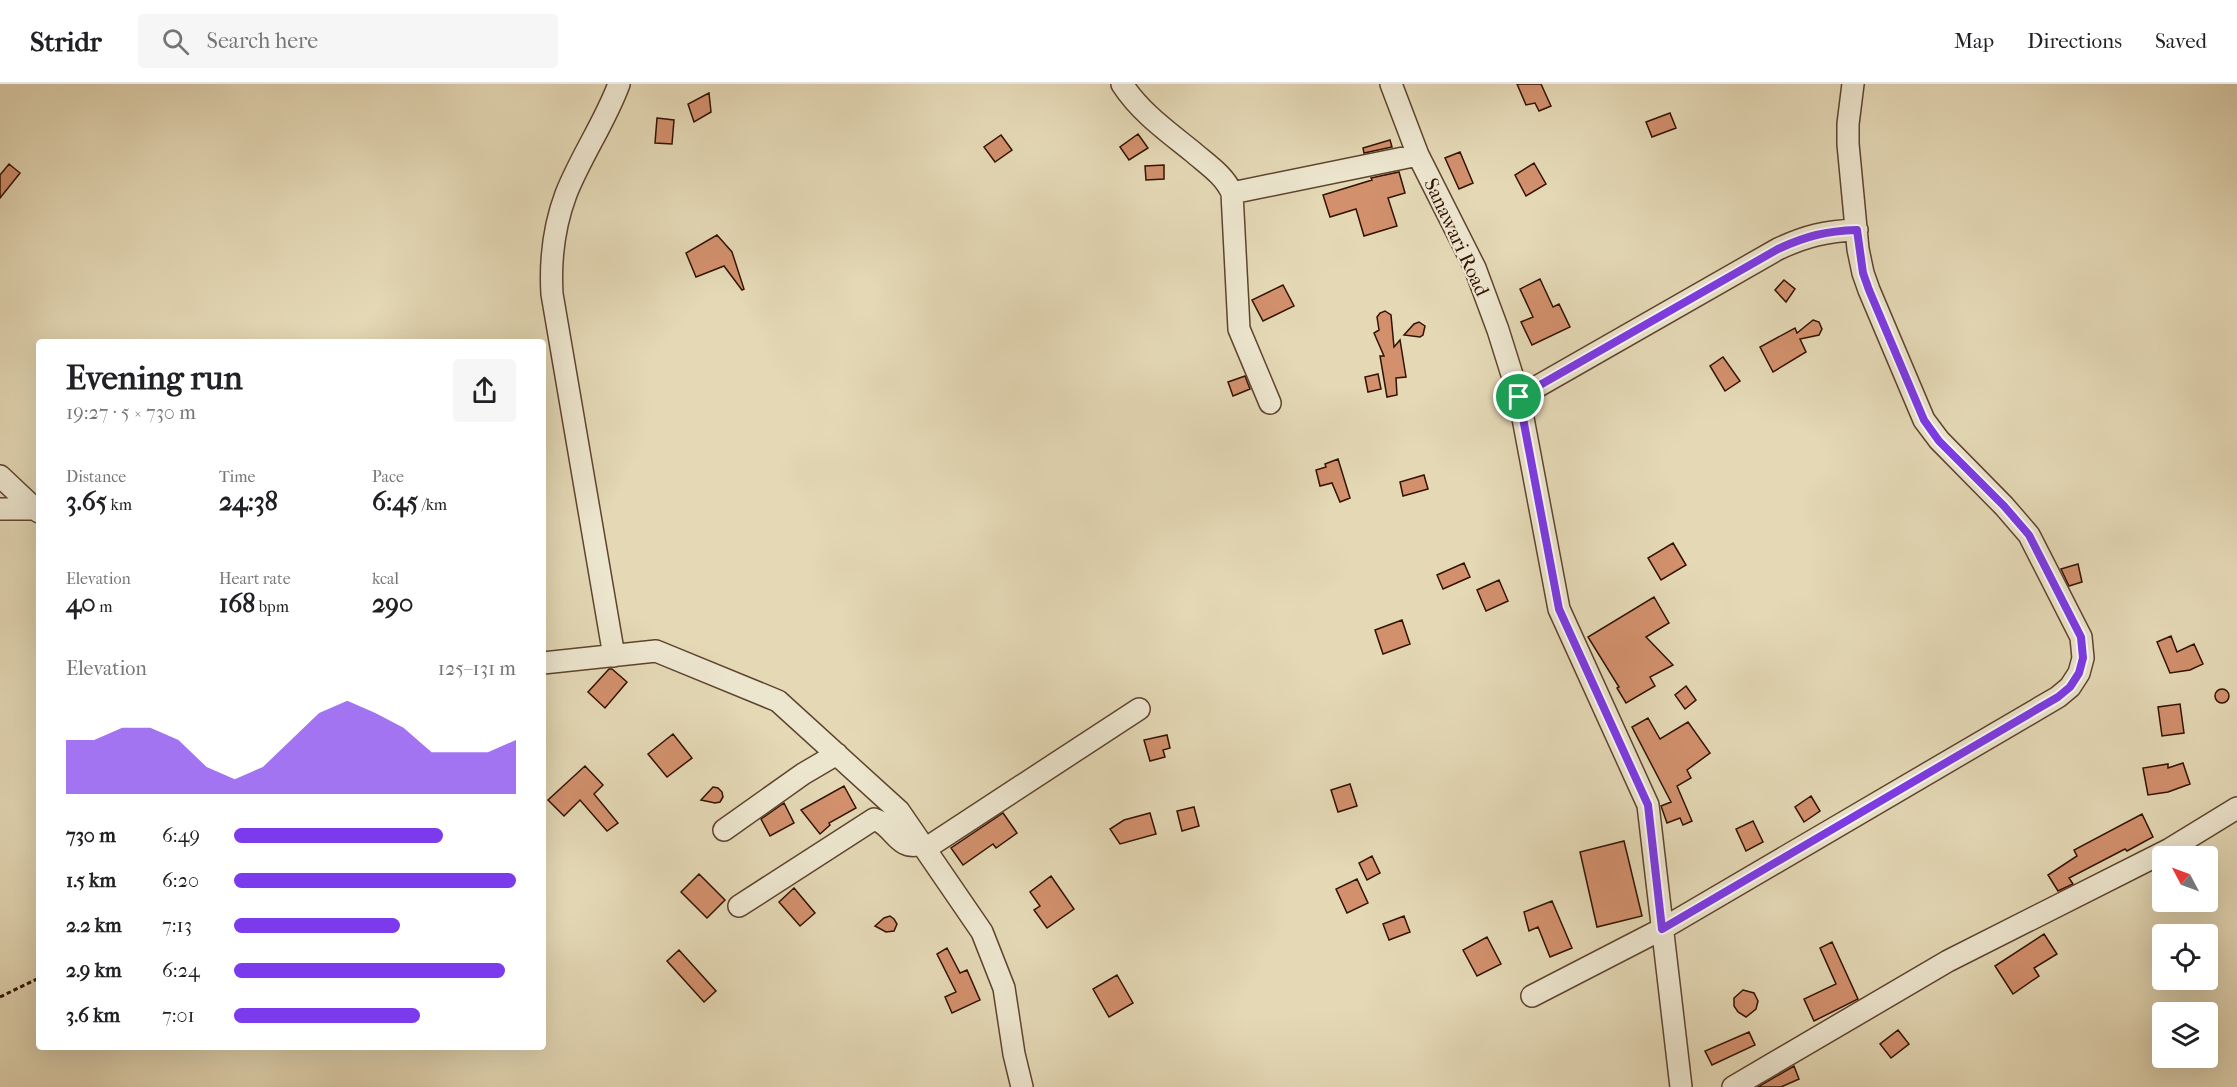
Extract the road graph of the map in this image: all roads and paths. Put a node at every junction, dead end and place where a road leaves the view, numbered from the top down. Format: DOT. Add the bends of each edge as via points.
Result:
graph roads {
  1 [pos="619,84"];
  2 [pos="1122,84"];
  3 [pos="1390,84"];
  4 [pos="1853,84"];
  5 [pos="1418,155"];
  6 [pos="1232,193"];
  7 [pos="1857,230"];
  8 [pos="1519,397"];
  9 [pos="1270,403"];
  10 [pos="0,476"];
  11 [pos="0,509"];
  12 [pos="36,510"];
  13 [pos="36,511"];
  14 [pos="614,656"];
  15 [pos="546,663"];
  16 [pos="1139,709"];
  17 [pos="837,754"];
  18 [pos="2237,808"];
  19 [pos="724,830"];
  20 [pos="923,846"];
  21 [pos="739,906"];
  22 [pos="1662,929"];
  23 [pos="36,979"];
  24 [pos="1532,996"];
  25 [pos="0,997"];
  26 [pos="1022,1087"];
  27 [pos="1681,1087"];
  28 [pos="1733,1087"];
  1 -- 14 [label="street" via="567,192 555,234 551,272"];
  2 -- 6 [label="street" via="1151,118 1218,173"];
  3 -- 5 [label="street, Sanawari Road"];
  4 -- 7 [label="street" via="1848,134"];
  5 -- 6 [label="street"];
  5 -- 8 [label="street, Sanawari Road" via="1475,268"];
  6 -- 9 [label="street" via="1239,329"];
  7 -- 8 [label="street" via="1829,231 1778,249"];
  7 -- 22 [label="street" via="1863,273 1924,420 1939,441 2029,535 2081,637 2083,658 2079,673 2058,697"];
  8 -- 22 [label="street, Sanawari Road" via="1559,609 1648,805"];
  10 -- 12 [label="street"];
  11 -- 13 [label="street"];
  14 -- 15 [label="street"];
  14 -- 17 [label="street" via="656,651 778,701"];
  16 -- 20 [label="street"];
  17 -- 19 [label="street"];
  17 -- 20 [label="street" via="899,811"];
  18 -- 28 [label="street" via="2170,849 1948,961"];
  20 -- 21 [label="street" via="906,845 874,819"];
  20 -- 26 [label="street" via="982,932 1004,988"];
  22 -- 24 [label="street"];
  22 -- 27 [label="street, Sanawari Road"];
  23 -- 25 [label="path"];
}
